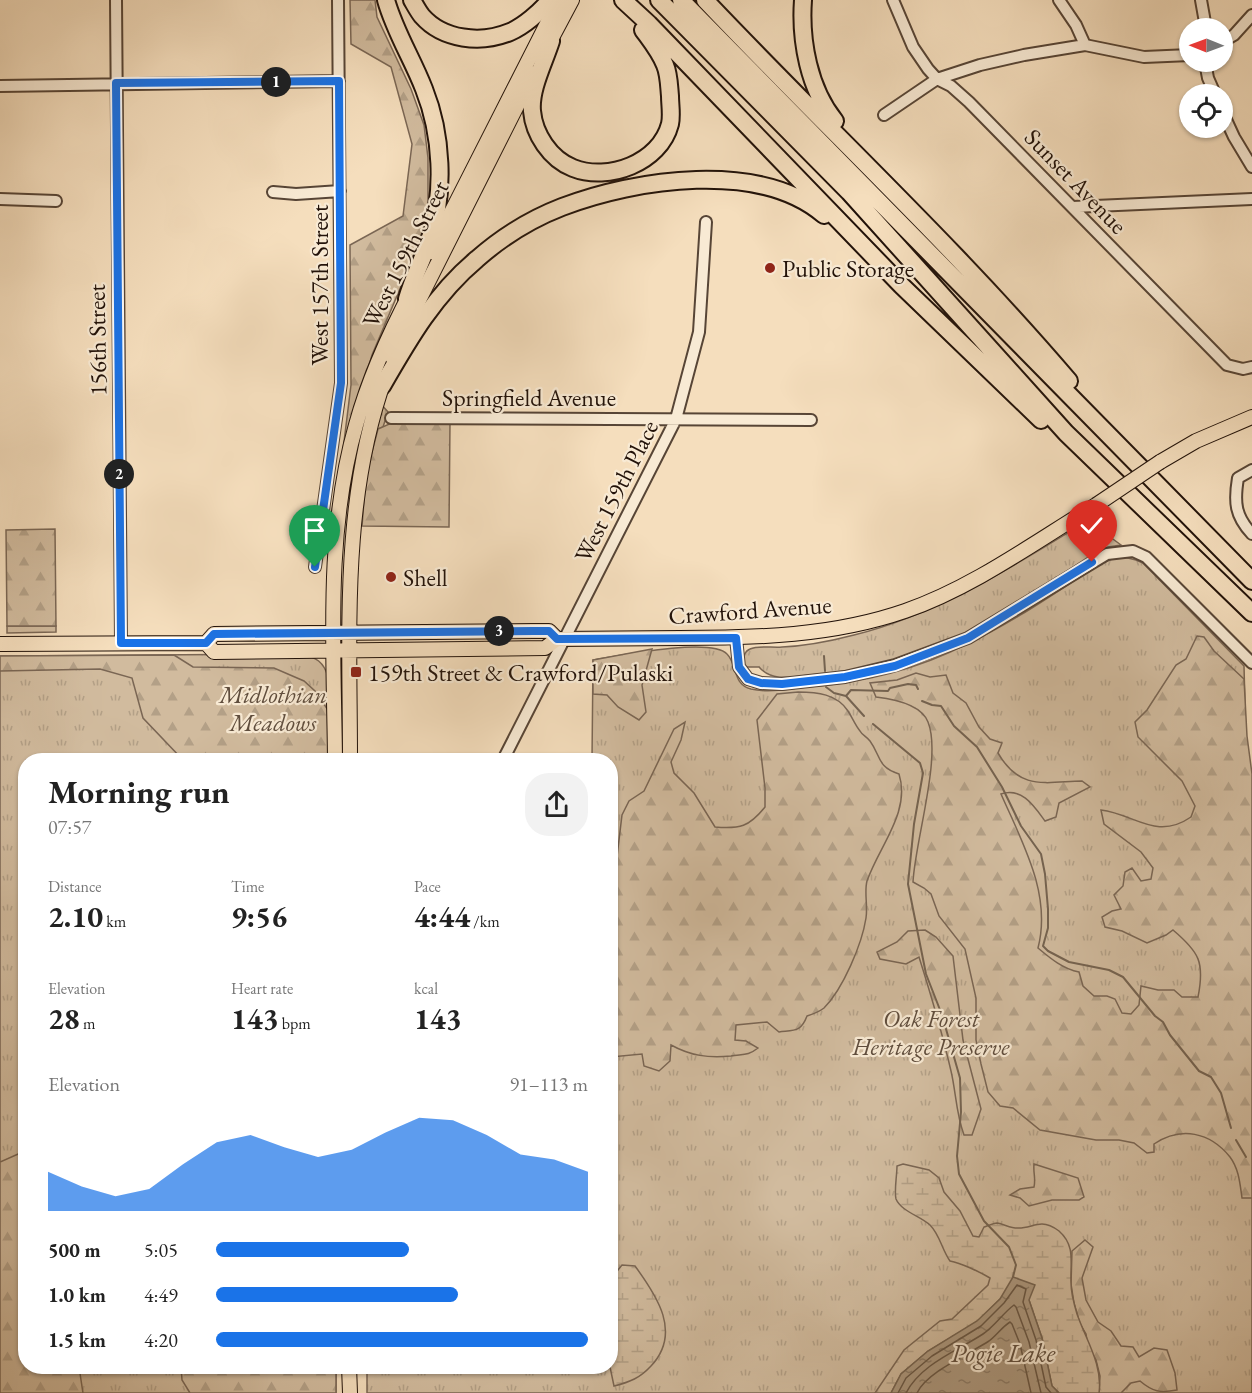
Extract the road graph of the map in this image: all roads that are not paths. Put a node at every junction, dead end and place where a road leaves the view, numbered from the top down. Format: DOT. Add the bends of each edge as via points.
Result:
graph roads {
  1 [pos="116,0"];
  2 [pos="339,0"];
  3 [pos="386,0"];
  4 [pos="412,0"];
  5 [pos="550,0"];
  6 [pos="559,0"];
  7 [pos="572,0"];
  8 [pos="622,0"];
  9 [pos="659,0"];
  10 [pos="681,0"];
  11 [pos="705,0"];
  12 [pos="803,0"];
  13 [pos="893,0"];
  14 [pos="1059,0"];
  15 [pos="1201,0"];
  16 [pos="1252,15"];
  17 [pos="1204,18"];
  18 [pos="1233,35"];
  19 [pos="551,41"];
  20 [pos="1085,45"];
  21 [pos="1179,55"];
  22 [pos="937,79"];
  23 [pos="339,81"];
  24 [pos="116,83"];
  25 [pos="0,86"];
  26 [pos="884,115"];
  27 [pos="1233,135"];
  28 [pos="1252,167"];
  29 [pos="882,181"];
  30 [pos="340,191"];
  31 [pos="273,192"];
  32 [pos="0,199"];
  33 [pos="1252,199"];
  34 [pos="56,201"];
  35 [pos="1073,207"];
  36 [pos="706,222"];
  37 [pos="877,260"];
  38 [pos="407,299"];
  39 [pos="1252,367"];
  40 [pos="382,386"];
  41 [pos="1088,415"];
  42 [pos="1252,417"];
  43 [pos="391,418"];
  44 [pos="676,419"];
  45 [pos="811,420"];
  46 [pos="1098,463"];
  47 [pos="1252,470"];
  48 [pos="1252,534"];
  49 [pos="315,567"];
  50 [pos="1252,581"];
  51 [pos="1252,614"];
  52 [pos="333,633"];
  53 [pos="350,633"];
  54 [pos="736,638"];
  55 [pos="561,639"];
  56 [pos="121,643"];
  57 [pos="206,643"];
  58 [pos="0,644"];
  59 [pos="333,651"];
  60 [pos="350,651"];
  61 [pos="1252,663"];
  62 [pos="335,753"];
  63 [pos="350,753"];
  64 [pos="506,753"];
  65 [pos="349,1374"];
  66 [pos="350,1393"];
  1 -- 24 [label="street, 156th Street"];
  2 -- 23 [label="street, West 157th Street"];
  3 -- 38 [label="highway" via="429,102 440,174 430,238"];
  4 -- 5 [label="highway" via="423,17 446,33 478,39 511,32"];
  6 -- 38 [label="main road, West 159th Street"];
  7 -- 19 [label="main road, West 159th Street"];
  8 -- 19 [label="highway" via="666,66 669,87 670,124 659,147 642,161 618,171 594,172 573,169 547,148 534,122 532,100"];
  8 -- 37 [label="highway"];
  9 -- 46 [label="highway" via="849,192 1066,433"];
  10 -- 41 [label="highway"];
  11 -- 29 [label="highway"];
  12 -- 29 [label="highway" via="806,59 825,109"];
  13 -- 22 [label="street, Sunset Avenue" via="913,46"];
  14 -- 20 [label="street"];
  15 -- 17 [label="street"];
  16 -- 18 [label="street"];
  19 -- 40 [label="main road, West 159th Street" via="407,324"];
  20 -- 21 [label="street" via="1144,57"];
  20 -- 22 [label="street" via="1024,54"];
  22 -- 26 [label="street"];
  22 -- 35 [label="street, Sunset Avenue" via="969,102"];
  23 -- 24 [label="street"];
  23 -- 30 [label="street, West 157th Street"];
  24 -- 25 [label="street"];
  24 -- 56 [label="street, 156th Street"];
  27 -- 28 [label="street"];
  29 -- 41 [label="highway" via="1019,322 1072,384"];
  30 -- 31 [label="street"];
  30 -- 49 [label="street, West 157th Street" via="341,383"];
  32 -- 34 [label="street"];
  33 -- 35 [label="street"];
  35 -- 39 [label="street, Sunset Avenue" via="1227,365"];
  36 -- 44 [label="street, West 159th Place" via="699,332"];
  37 -- 40 [label="highway" via="816,208 783,190 705,178 605,193 561,207 513,231 477,259 445,288 412,332"];
  37 -- 46 [label="highway" via="1054,432"];
  38 -- 52 [label="main road, West 159th Street" via="367,388 347,462 336,540"];
  40 -- 53 [label="main road, West 159th Street" via="368,435 353,521"];
  41 -- 50 [label="highway"];
  42 -- 54 [label="main road, Crawford Avenue, bridge" via="1196,441 951,592 906,611 858,624"];
  43 -- 44 [label="street, Springfield Avenue"];
  44 -- 45 [label="street, Springfield Avenue"];
  44 -- 55 [label="street, West 159th Place"];
  46 -- 51 [label="highway"];
  47 -- 48 [label="street" via="1238,478 1235,497 1236,512"];
  52 -- 53 [label="main road, Crawford Avenue"];
  52 -- 57 [label="main road, Crawford Avenue" via="214,634"];
  52 -- 59 [label="main road, West 159th Street"];
  53 -- 55 [label="main road, Crawford Avenue" via="549,631"];
  53 -- 60 [label="main road, West 159th Street"];
  54 -- 55 [label="main road, Crawford Avenue"];
  54 -- 61 [label="street" via="739,667 748,679 782,684 845,677 895,666 968,638 1107,554 1133,551 1146,557"];
  55 -- 60 [label="main road, Crawford Avenue" via="545,648"];
  55 -- 64 [label="street, West 159th Place"];
  56 -- 57 [label="main road, Crawford Avenue"];
  56 -- 58 [label="main road, Crawford Avenue"];
  57 -- 59 [label="main road, Crawford Avenue" via="214,652"];
  59 -- 60 [label="main road, Crawford Avenue"];
  59 -- 62 [label="main road, West 159th Street"];
  60 -- 63 [label="main road, West 159th Street"];
  65 -- 66 [label="main road"];
}
